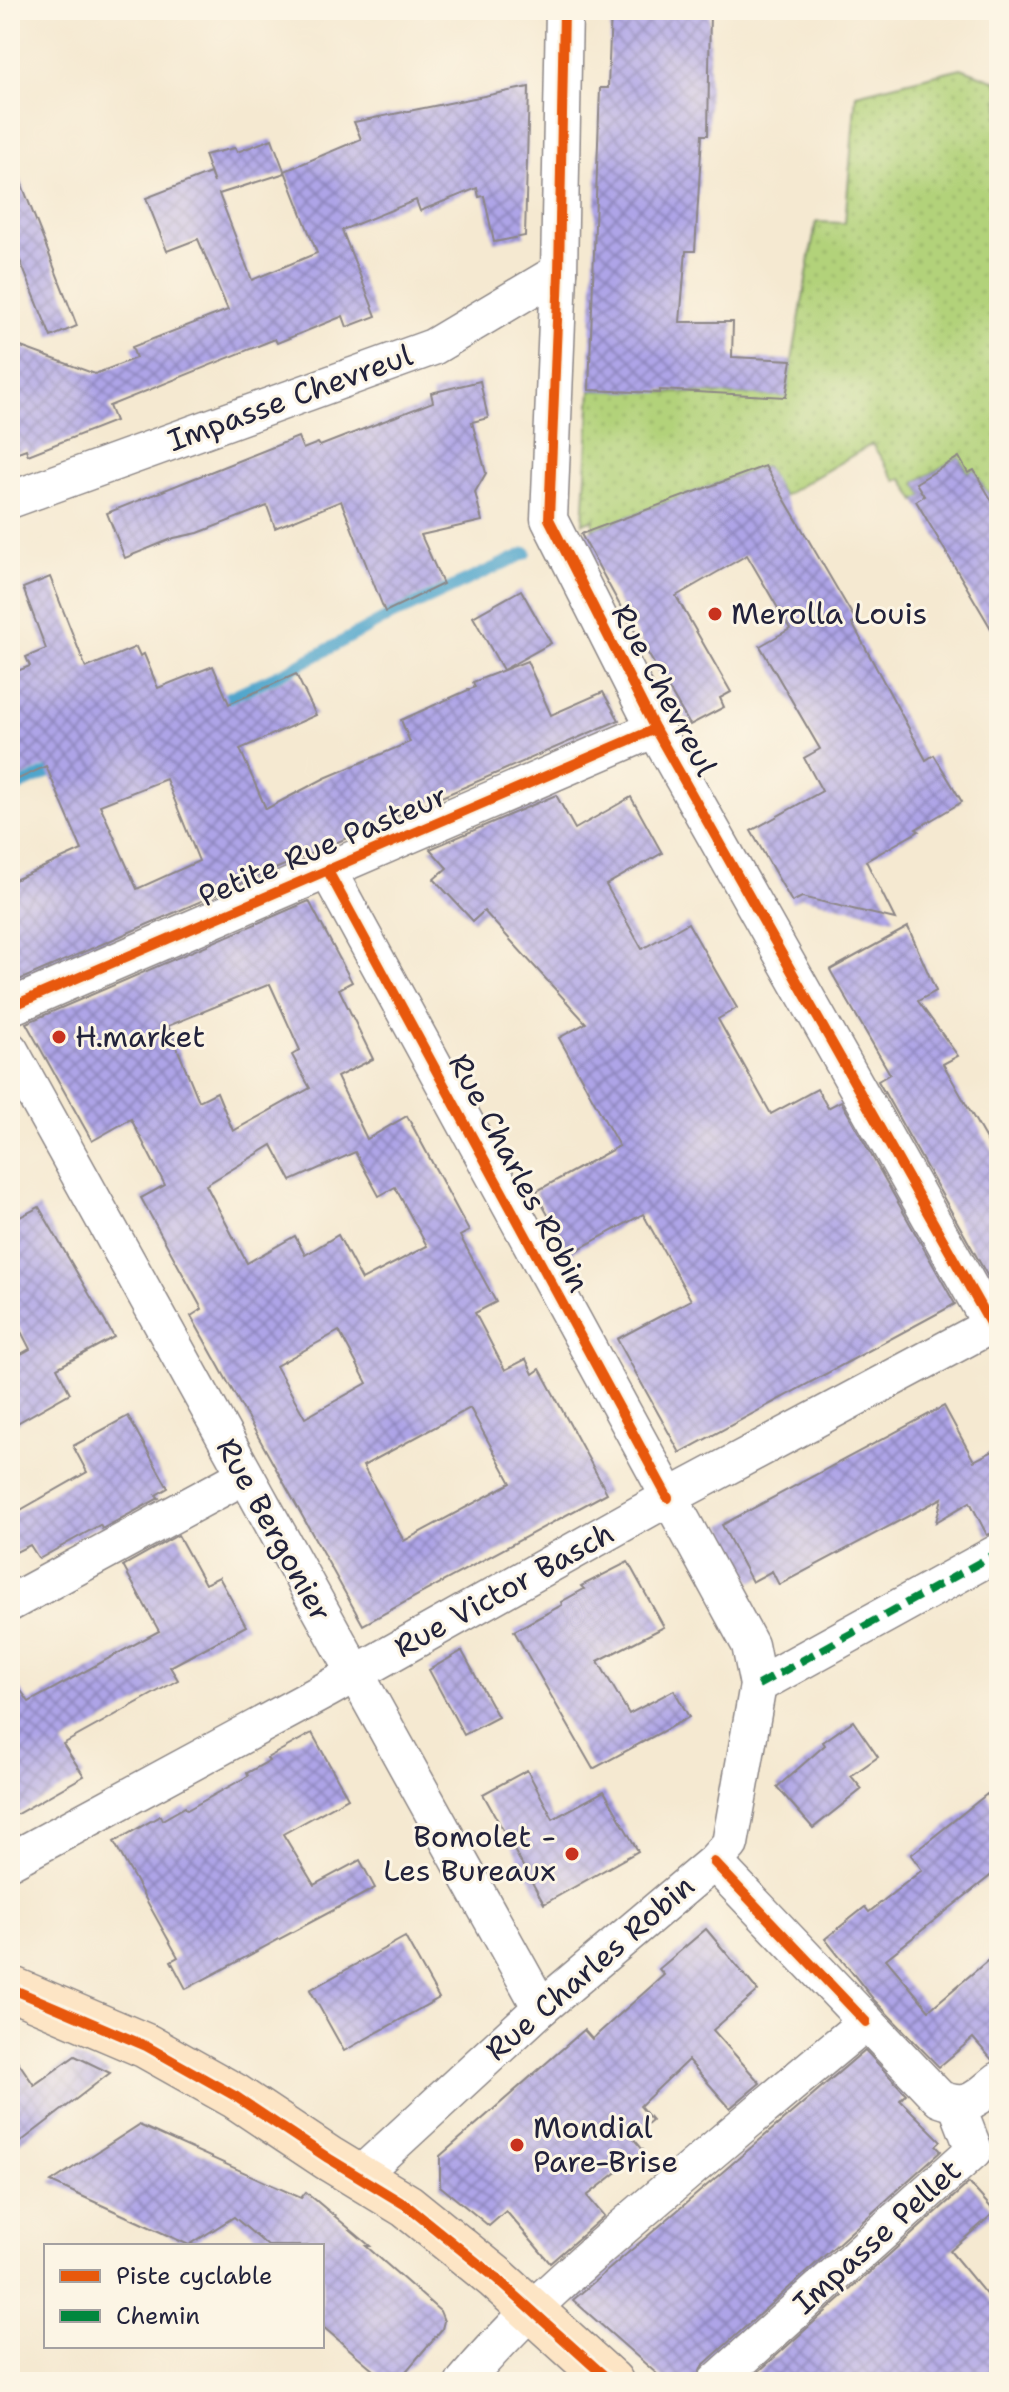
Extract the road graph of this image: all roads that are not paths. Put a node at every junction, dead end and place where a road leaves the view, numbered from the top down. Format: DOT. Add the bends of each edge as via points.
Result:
graph roads {
  1 [pos="564,10"];
  2 [pos="559,272"];
  3 [pos="10,500"];
  4 [pos="655,729"];
  5 [pos="328,871"];
  6 [pos="10,1007"];
  7 [pos="10,1050"];
  8 [pos="995,1323"];
  9 [pos="244,1476"];
  10 [pos="668,1498"];
  11 [pos="999,1552"];
  12 [pos="10,1603"];
  13 [pos="354,1674"];
  14 [pos="758,1685"];
  15 [pos="10,1861"];
  16 [pos="714,1862"];
  17 [pos="10,1988"];
  18 [pos="541,2008"];
  19 [pos="866,2022"];
  20 [pos="999,2080"];
  21 [pos="957,2106"];
  22 [pos="359,2176"];
  23 [pos="530,2309"];
  24 [pos="464,2382"];
  25 [pos="611,2382"];
  26 [pos="716,2382"];
  1 -- 2 [label="street, Rue Chevreul"];
  2 -- 3 [label="street, Impasse Chevreul" via="433,347"];
  2 -- 4 [label="street, Rue Chevreul" via="549,519"];
  4 -- 5 [label="street, Petite Rue Pasteur"];
  4 -- 8 [label="street, Rue Chevreul"];
  5 -- 6 [label="street, Petite Rue Pasteur"];
  5 -- 10 [label="street, Rue Charles Robin"];
  7 -- 9 [label="street, Rue Bergonier"];
  8 -- 10 [label="street, Rue Victor Basch"];
  9 -- 12 [label="street"];
  9 -- 13 [label="street, Rue Bergonier"];
  10 -- 13 [label="street, Rue Victor Basch"];
  10 -- 14 [label="street, Rue Charles Robin" via="750,1645"];
  11 -- 14 [label="street"];
  13 -- 15 [label="street, Rue Victor Basch"];
  13 -- 18 [label="street, Rue Bergonier"];
  14 -- 16 [label="street, Rue Charles Robin" via="730,1844"];
  16 -- 18 [label="street, Rue Charles Robin"];
  16 -- 19 [label="street"];
  17 -- 22 [label="main road" via="146,2046"];
  18 -- 22 [label="street, Rue Charles Robin"];
  19 -- 21 [label="street" via="940,2099"];
  19 -- 23 [label="street"];
  20 -- 21 [label="street" via="970,2104"];
  21 -- 26 [label="street, Impasse Pellet" via="974,2150"];
  22 -- 23 [label="main road" via="407,2206"];
  23 -- 24 [label="street"];
  23 -- 25 [label="main road"];
}
